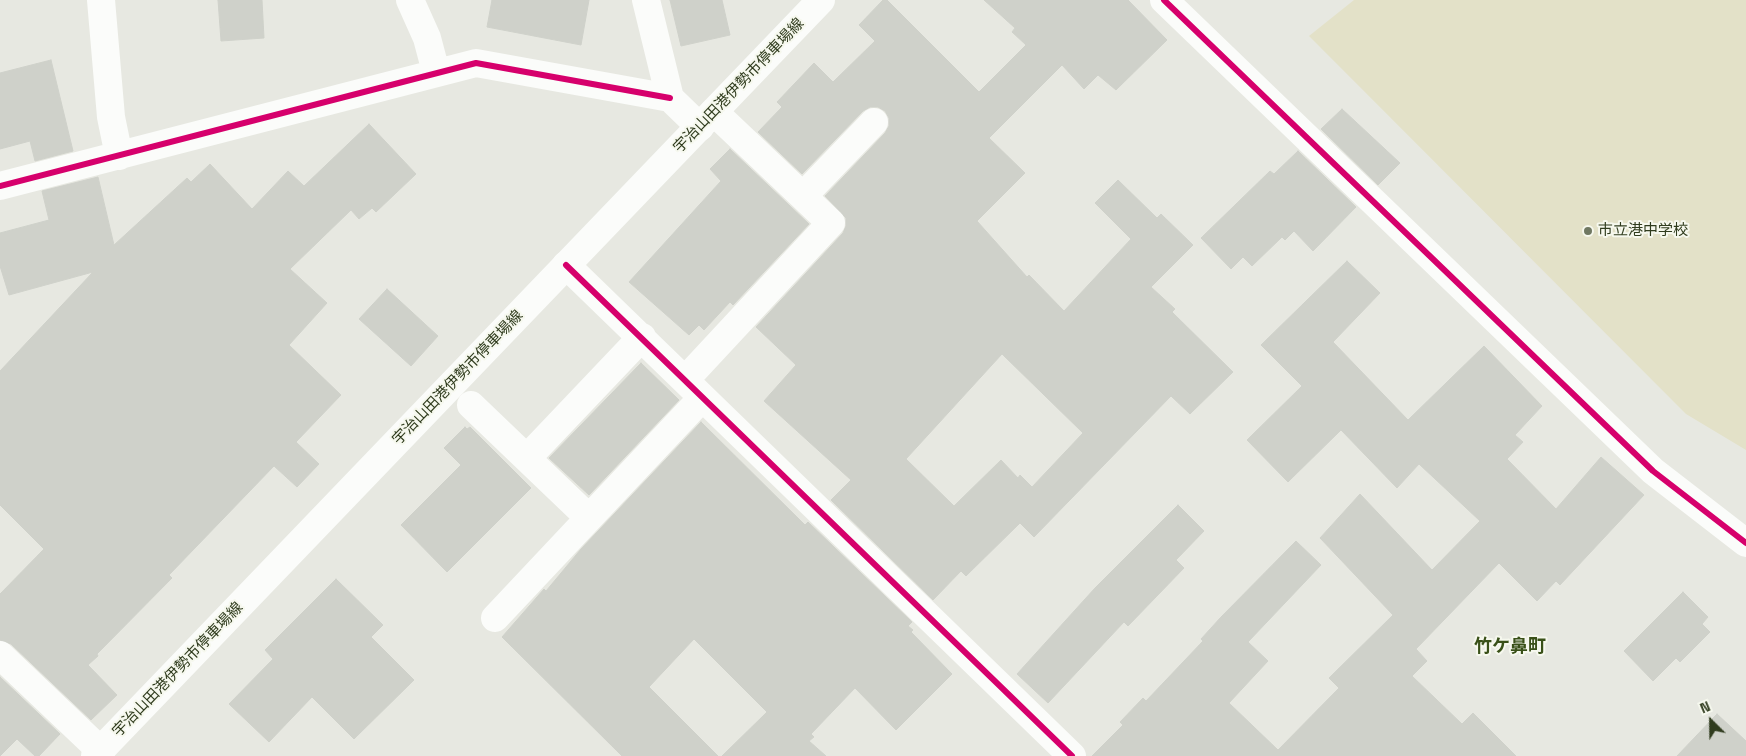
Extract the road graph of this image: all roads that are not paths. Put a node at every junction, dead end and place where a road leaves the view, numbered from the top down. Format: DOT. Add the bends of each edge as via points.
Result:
graph roads {
  1 [pos="101,0"];
  2 [pos="410,0"];
  3 [pos="646,0"];
  4 [pos="821,0"];
  5 [pos="1164,0"];
  6 [pos="436,72"];
  7 [pos="670,98"];
  8 [pos="707,120"];
  9 [pos="874,122"];
  10 [pos="119,156"];
  11 [pos="0,186"];
  12 [pos="803,196"];
  13 [pos="566,265"];
  14 [pos="642,337"];
  15 [pos="694,389"];
  16 [pos="471,405"];
  17 [pos="527,458"];
  18 [pos="589,518"];
  19 [pos="1746,543"];
  20 [pos="495,618"];
  21 [pos="0,655"];
  22 [pos="98,753"];
  23 [pos="1072,756"];
  1 -- 10 [label="street" via="111,117"];
  2 -- 6 [label="street" via="427,38"];
  3 -- 7 [label="street"];
  4 -- 8 [label="street, 宇治山田港伊勢市停車場線"];
  5 -- 19 [label="street" via="1653,471"];
  6 -- 7 [label="street" via="476,63"];
  6 -- 10 [label="street"];
  7 -- 8 [label="street"];
  8 -- 12 [label="street"];
  8 -- 13 [label="street, 宇治山田港伊勢市停車場線"];
  9 -- 12 [label="street"];
  10 -- 11 [label="street"];
  12 -- 15 [label="street" via="831,223"];
  13 -- 14 [label="street"];
  13 -- 22 [label="street, 宇治山田港伊勢市停車場線"];
  14 -- 15 [label="street"];
  14 -- 17 [label="street"];
  15 -- 18 [label="street"];
  15 -- 23 [label="street"];
  16 -- 17 [label="street"];
  17 -- 18 [label="street"];
  18 -- 20 [label="street"];
  21 -- 22 [label="street"];
}
